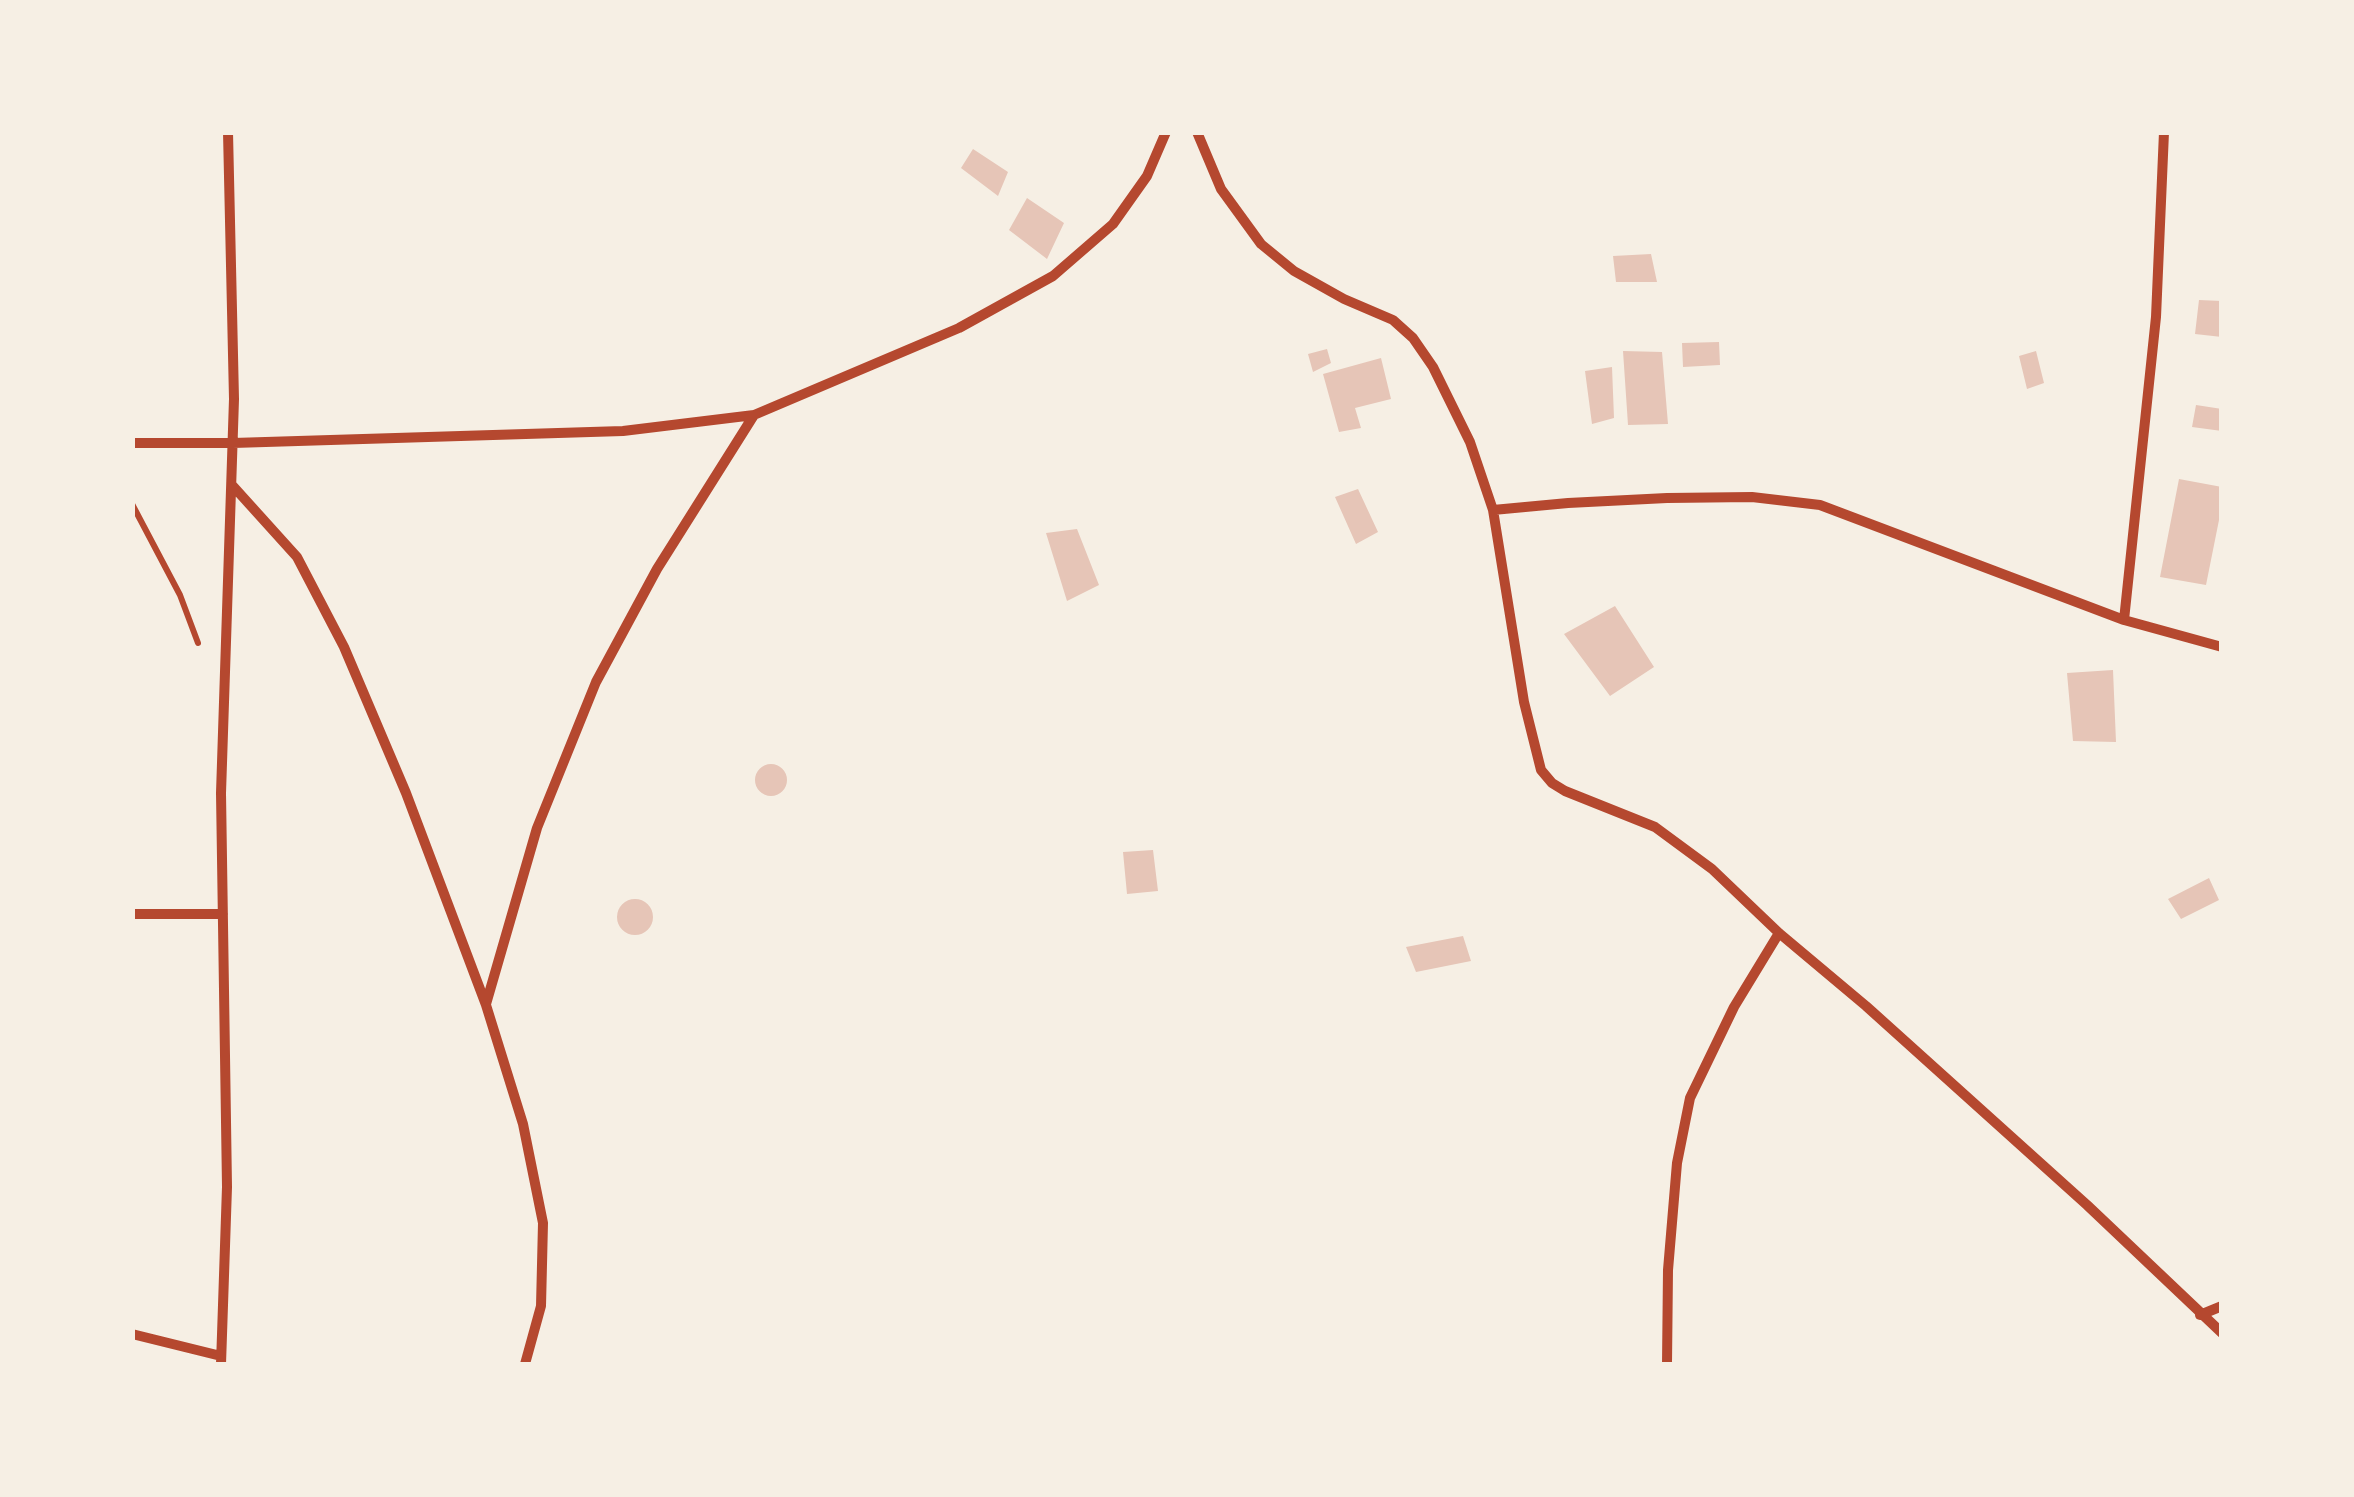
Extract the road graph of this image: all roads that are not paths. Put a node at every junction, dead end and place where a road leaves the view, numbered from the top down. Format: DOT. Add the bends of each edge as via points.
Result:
graph roads {
  1 [pos="228,132"];
  2 [pos="1166,132"];
  3 [pos="1197,132"];
  4 [pos="2164,132"];
  5 [pos="754,415"];
  6 [pos="132,443"];
  7 [pos="233,443"];
  8 [pos="232,484"];
  9 [pos="1493,510"];
  10 [pos="2124,620"];
  11 [pos="2222,646"];
  12 [pos="132,914"];
  13 [pos="223,914"];
  14 [pos="1779,933"];
  15 [pos="486,1005"];
  16 [pos="2222,1306"];
  17 [pos="2200,1314"];
  18 [pos="2222,1333"];
  19 [pos="132,1334"];
  20 [pos="221,1360"];
  21 [pos="525,1364"];
  22 [pos="1667,1364"];
  1 -- 7 [label="street"];
  2 -- 5 [label="street" via="1147,176 1113,224 1053,276 959,328"];
  3 -- 9 [label="street" via="1221,189 1261,244 1344,300 1394,320 1413,338 1470,442"];
  4 -- 10 [label="street" via="2156,317"];
  5 -- 7 [label="street" via="623,431"];
  5 -- 15 [label="street" via="657,569 596,682 537,828"];
  6 -- 7 [label="street"];
  7 -- 8 [label="street"];
  8 -- 13 [label="street"];
  8 -- 15 [label="street" via="297,558 344,647"];
  9 -- 10 [label="street" via="1667,498 1820,505"];
  9 -- 14 [label="street" via="1541,770 1565,791 1655,828 1712,869"];
  10 -- 11 [label="street"];
  12 -- 13 [label="street"];
  13 -- 20 [label="street" via="228,1187"];
  14 -- 17 [label="street"];
  14 -- 22 [label="street" via="1690,1098 1677,1163"];
  15 -- 21 [label="street" via="524,1124 543,1223 542,1306"];
  16 -- 17 [label="street"];
  17 -- 18 [label="street"];
  19 -- 20 [label="street"];
}
